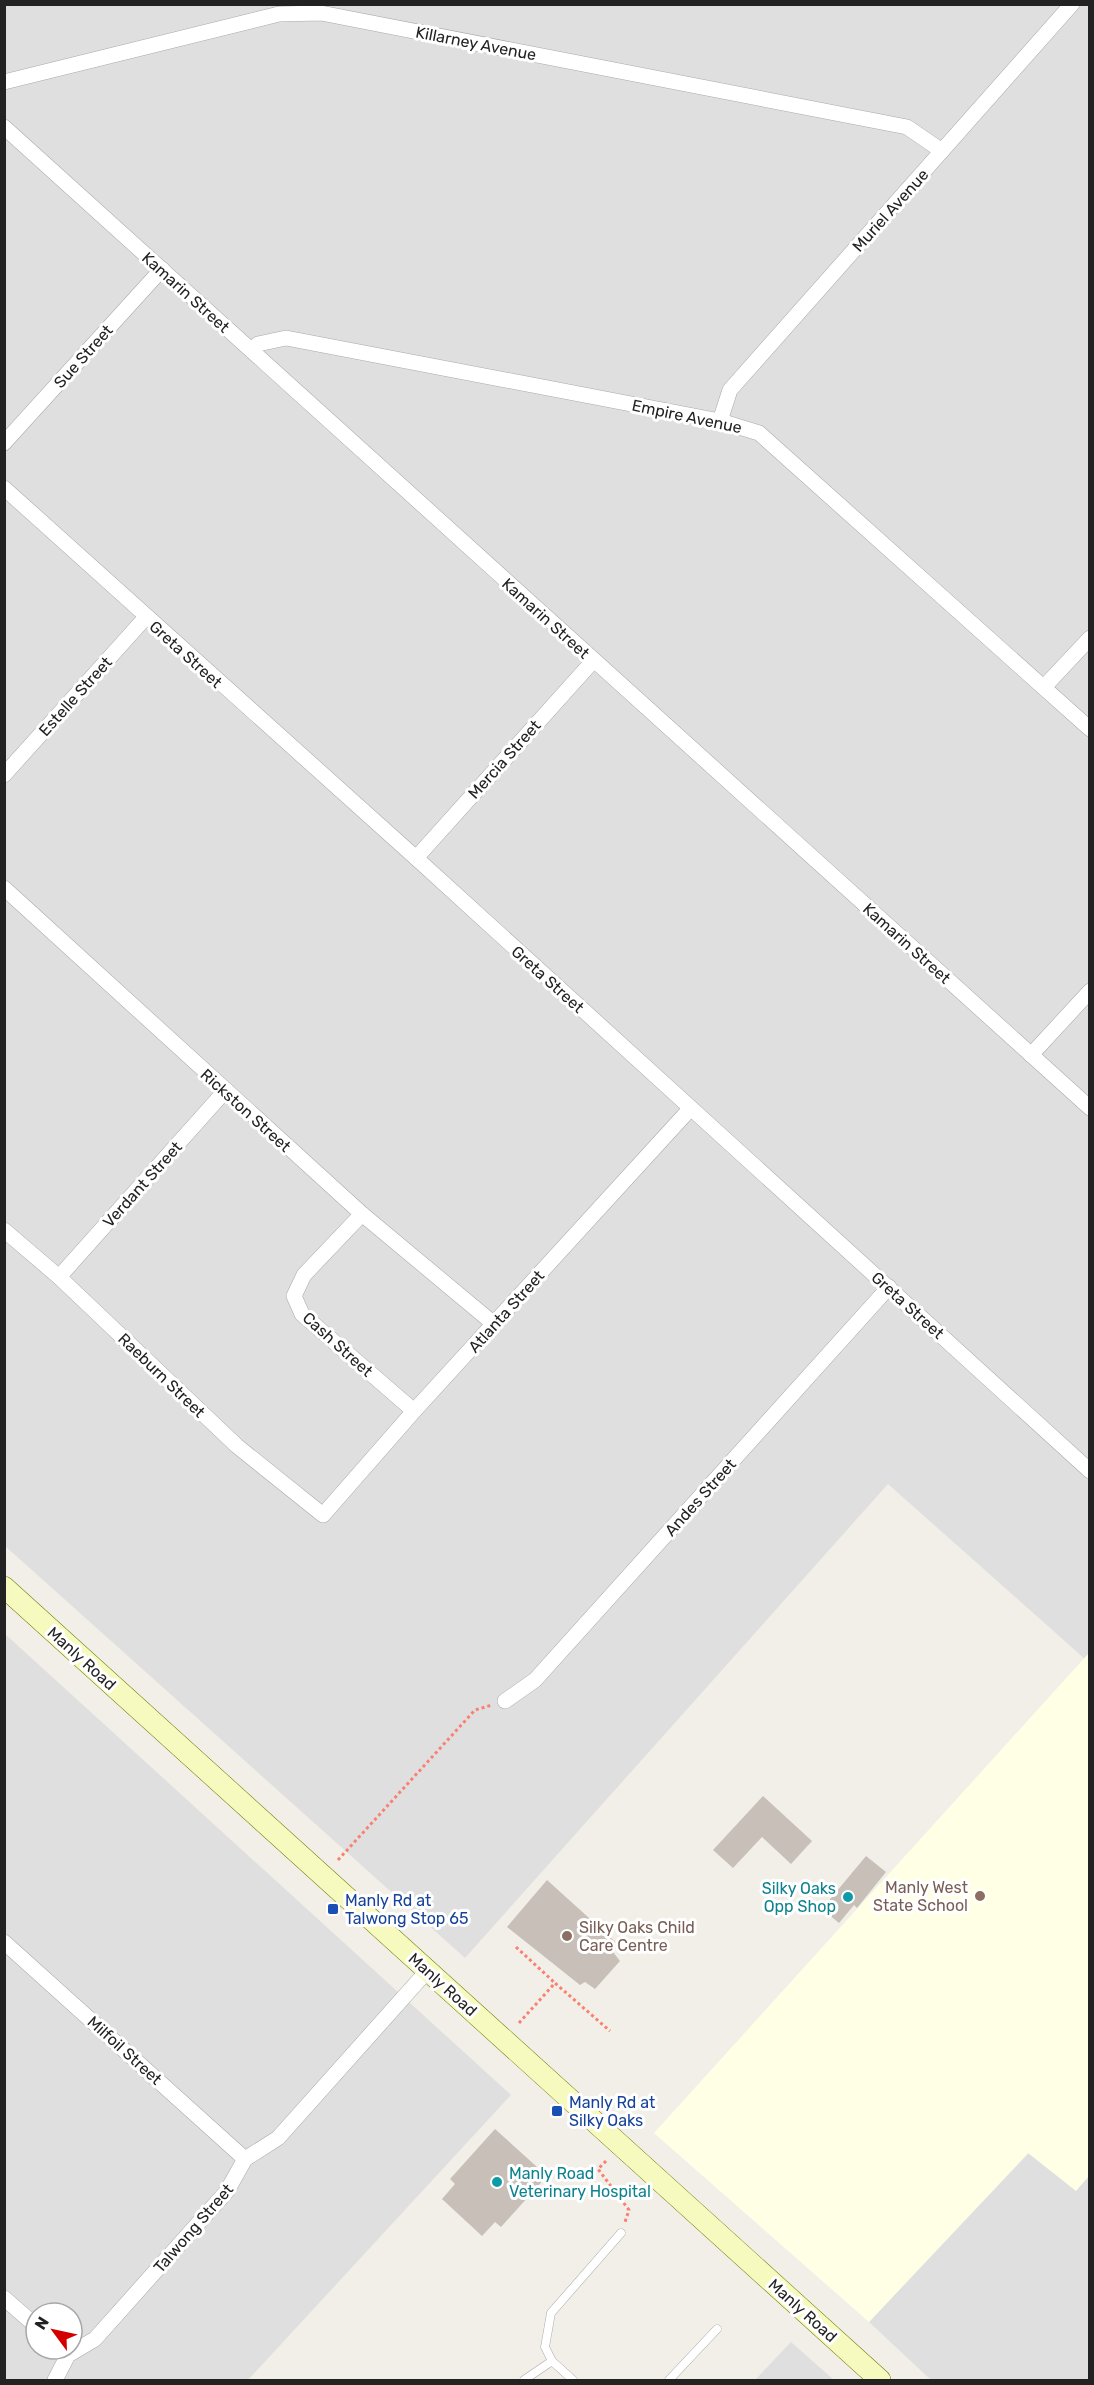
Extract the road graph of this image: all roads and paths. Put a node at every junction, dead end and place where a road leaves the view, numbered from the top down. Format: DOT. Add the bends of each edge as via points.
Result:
graph roads {
  1 [pos="1072,4"];
  2 [pos="4,82"];
  3 [pos="4,127"];
  4 [pos="942,151"];
  5 [pos="162,270"];
  6 [pos="252,351"];
  7 [pos="720,421"];
  8 [pos="4,443"];
  9 [pos="4,488"];
  10 [pos="146,617"];
  11 [pos="1089,638"];
  12 [pos="593,661"];
  13 [pos="1044,687"];
  14 [pos="1089,729"];
  15 [pos="4,775"];
  16 [pos="416,858"];
  17 [pos="4,888"];
  18 [pos="1089,991"];
  19 [pos="1031,1055"];
  20 [pos="225,1091"];
  21 [pos="690,1108"];
  22 [pos="1089,1108"];
  23 [pos="362,1214"];
  24 [pos="4,1230"];
  25 [pos="59,1277"];
  26 [pos="889,1287"];
  27 [pos="494,1324"];
  28 [pos="414,1411"];
  29 [pos="1089,1471"];
  30 [pos="323,1515"];
  31 [pos="4,1587"];
  32 [pos="505,1701"];
  33 [pos="338,1860"];
  34 [pos="4,1942"];
  35 [pos="516,1947"];
  36 [pos="428,1970"];
  37 [pos="555,1983"];
  38 [pos="519,2023"];
  39 [pos="610,2031"];
  40 [pos="245,2159"];
  41 [pos="606,2161"];
  42 [pos="621,2233"];
  43 [pos="4,2298"];
  44 [pos="24,2316"];
  45 [pos="717,2329"];
  46 [pos="84,2343"];
  47 [pos="61,2361"];
  48 [pos="552,2361"];
  49 [pos="54,2380"];
  50 [pos="524,2380"];
  51 [pos="573,2380"];
  52 [pos="669,2380"];
  53 [pos="880,2380"];
  1 -- 4 [label="street, Muriel Avenue"];
  2 -- 4 [label="street, Killarney Avenue" via="279,14 321,14 907,127"];
  3 -- 5 [label="street, Kamarin Street"];
  4 -- 7 [label="street, Muriel Avenue" via="730,390"];
  5 -- 6 [label="street, Kamarin Street"];
  5 -- 8 [label="street, Sue Street"];
  6 -- 7 [label="street, Empire Avenue" via="258,344 286,338"];
  6 -- 12 [label="street, Kamarin Street"];
  7 -- 13 [label="street, Empire Avenue" via="759,433"];
  9 -- 10 [label="street, Greta Street"];
  10 -- 15 [label="street, Estelle Street"];
  10 -- 16 [label="street, Greta Street"];
  11 -- 13 [label="street"];
  12 -- 16 [label="street, Mercia Street"];
  12 -- 19 [label="street, Kamarin Street"];
  13 -- 14 [label="street, Empire Avenue"];
  16 -- 21 [label="street, Greta Street"];
  17 -- 20 [label="street, Rickston Street"];
  18 -- 19 [label="street"];
  19 -- 22 [label="street, Kamarin Street"];
  20 -- 23 [label="street, Rickston Street"];
  20 -- 25 [label="street, Verdant Street"];
  21 -- 26 [label="street, Greta Street"];
  21 -- 27 [label="street, Atlanta Street"];
  23 -- 27 [label="street, Rickston Street"];
  23 -- 28 [label="street, Cash Street" via="304,1275 294,1296 302,1314"];
  24 -- 25 [label="street, Raeburn Street"];
  25 -- 30 [label="street, Raeburn Street" via="237,1446"];
  26 -- 29 [label="street, Greta Street"];
  26 -- 32 [label="street, Andes Street" via="536,1680"];
  27 -- 28 [label="street, Atlanta Street"];
  28 -- 30 [label="street, Atlanta Street"];
  31 -- 36 [label="main road, Manly Road"];
  32 -- 33 [label="path" via="475,1710"];
  34 -- 40 [label="street, Milfoil Street"];
  35 -- 37 [label="path"];
  36 -- 40 [label="street, Talwong Street" via="278,2138"];
  36 -- 53 [label="main road, Manly Road"];
  37 -- 38 [label="path"];
  37 -- 39 [label="path"];
  40 -- 46 [label="street, Talwong Street" via="227,2192 109,2324"];
  41 -- 42 [label="path" via="598,2169 629,2210"];
  42 -- 48 [label="lane" via="551,2313 545,2347"];
  43 -- 44 [label="street"];
  45 -- 52 [label="lane"];
  47 -- 49 [label="street, Talwong Street"];
  48 -- 50 [label="lane"];
  48 -- 51 [label="lane"];
}
